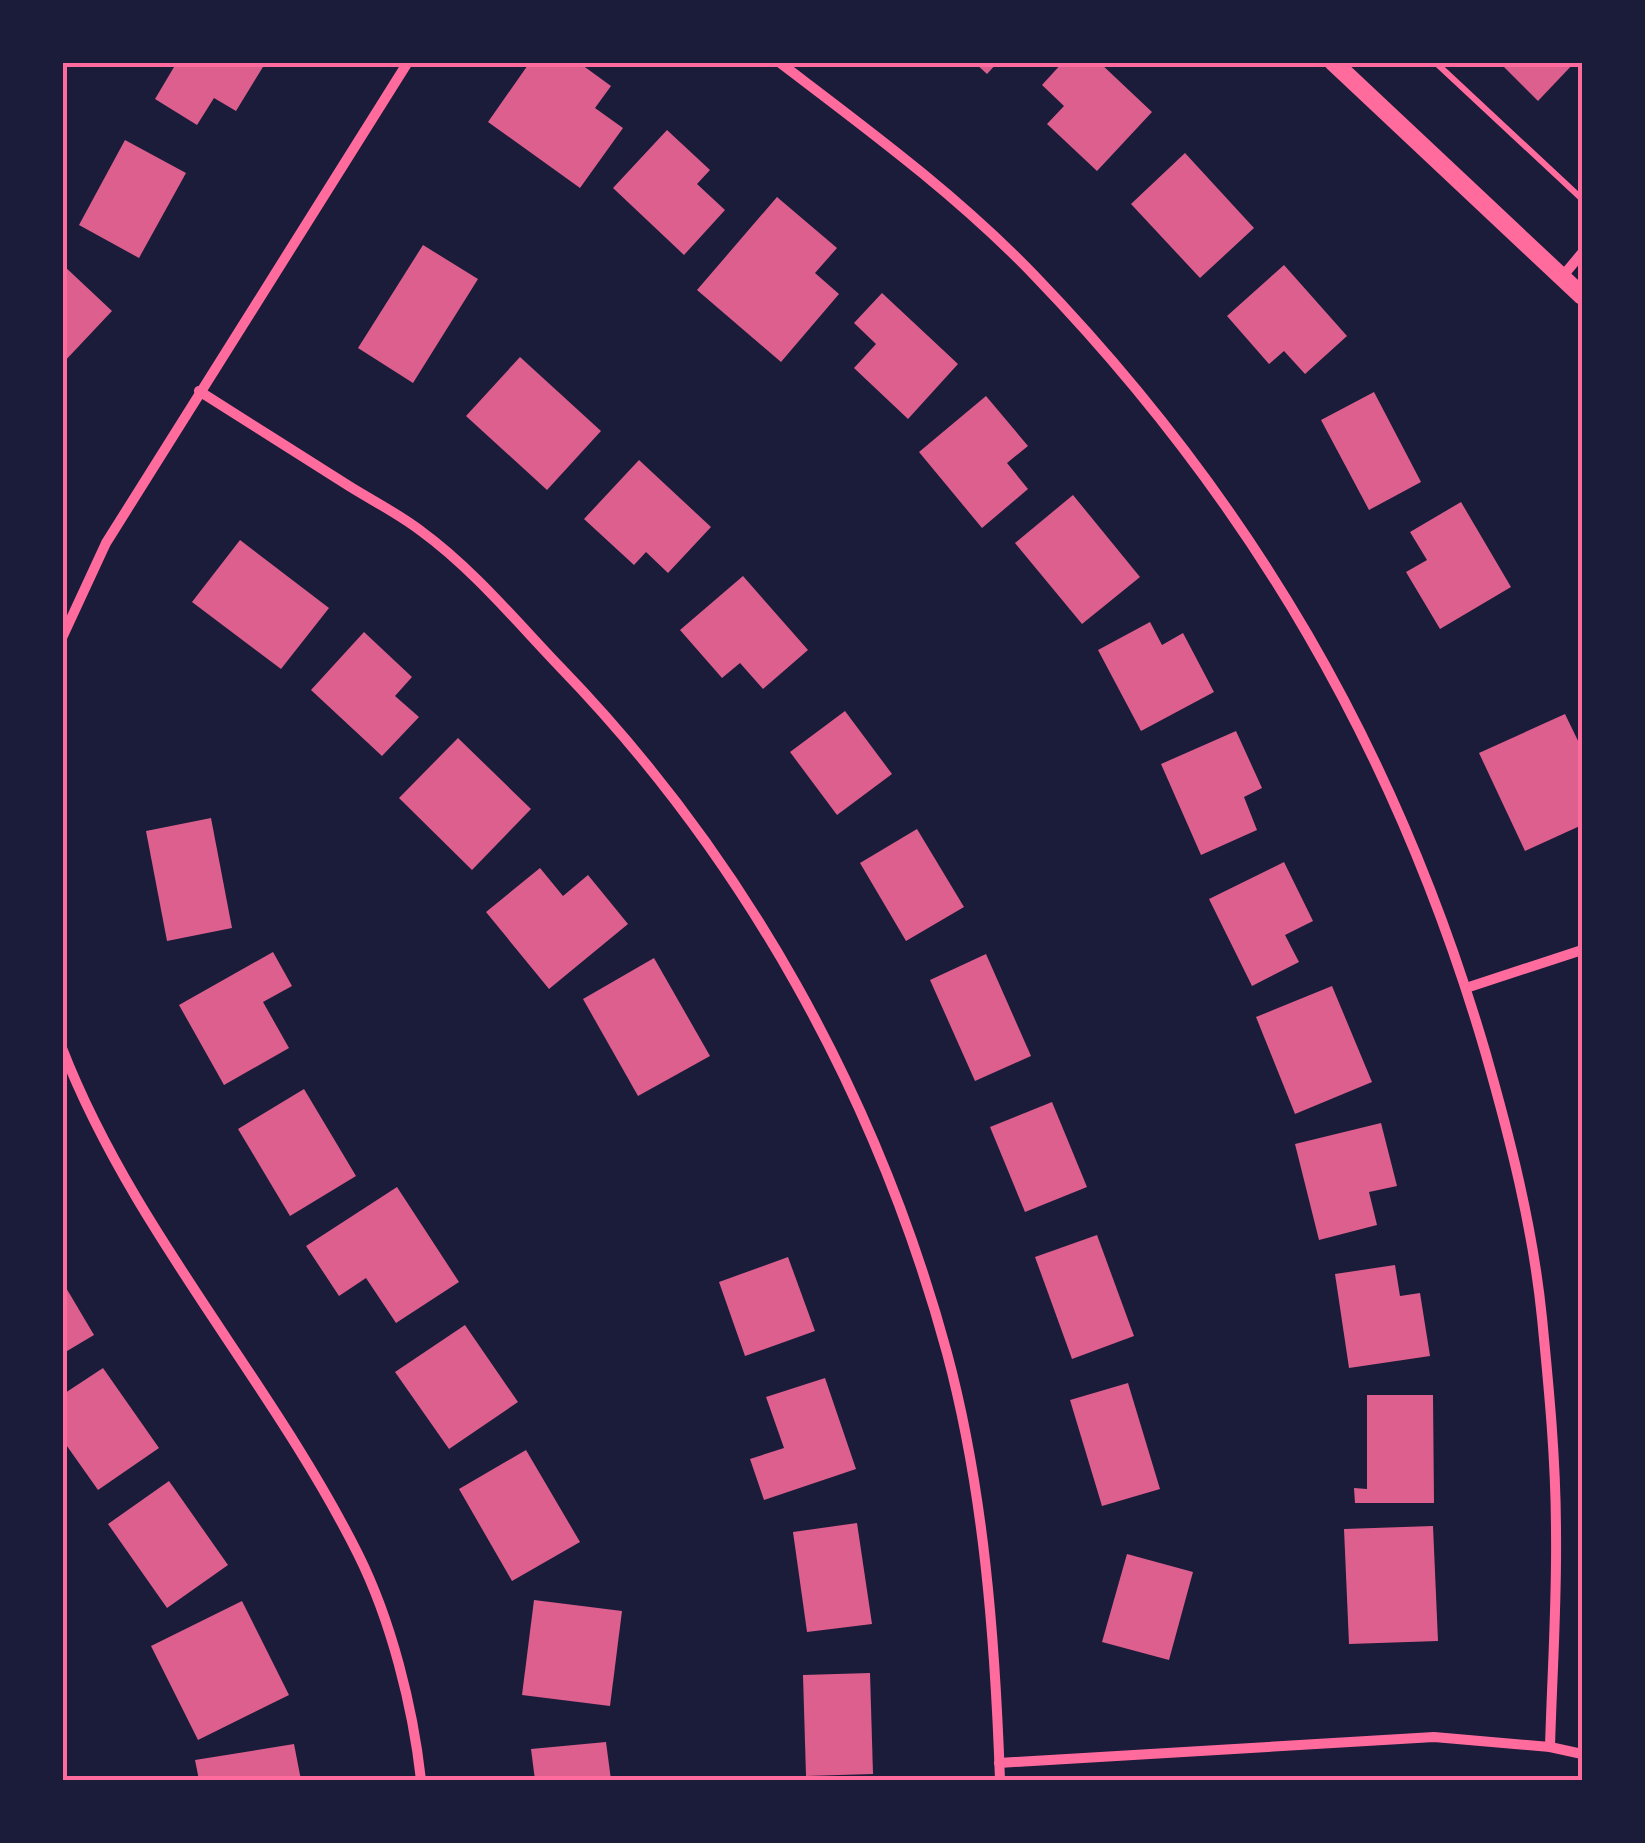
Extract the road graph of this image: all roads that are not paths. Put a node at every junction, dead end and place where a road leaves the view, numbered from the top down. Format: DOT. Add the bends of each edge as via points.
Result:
graph roads {
  1 [pos="408,62"];
  2 [pos="779,62"];
  3 [pos="1333,62"];
  4 [pos="1582,253"];
  5 [pos="1562,277"];
  6 [pos="1582,296"];
  7 [pos="199,391"];
  8 [pos="62,638"];
  9 [pos="1582,950"];
  10 [pos="1466,988"];
  11 [pos="62,1048"];
  12 [pos="1550,1747"];
  13 [pos="1582,1754"];
  14 [pos="999,1762"];
  15 [pos="420,1780"];
  16 [pos="1000,1780"];
  1 -- 7 [label="street"];
  2 -- 10 [label="street" via="909,160 1031,272 1127,377 1213,486 1292,606 1364,736 1434,894"];
  3 -- 5 [label="street"];
  4 -- 5 [label="street"];
  5 -- 6 [label="street"];
  7 -- 8 [label="street" via="106,543"];
  7 -- 14 [label="street" via="420,530 460,564 606,714 697,826 778,950 858,1104 906,1220 948,1355 980,1516"];
  9 -- 10 [label="street"];
  10 -- 12 [label="street" via="1514,1150 1542,1313 1555,1479"];
  11 -- 15 [label="street" via="98,1130 360,1558 398,1660"];
  12 -- 13 [label="street"];
  12 -- 14 [label="street" via="1434,1736"];
  14 -- 16 [label="street"];
}
